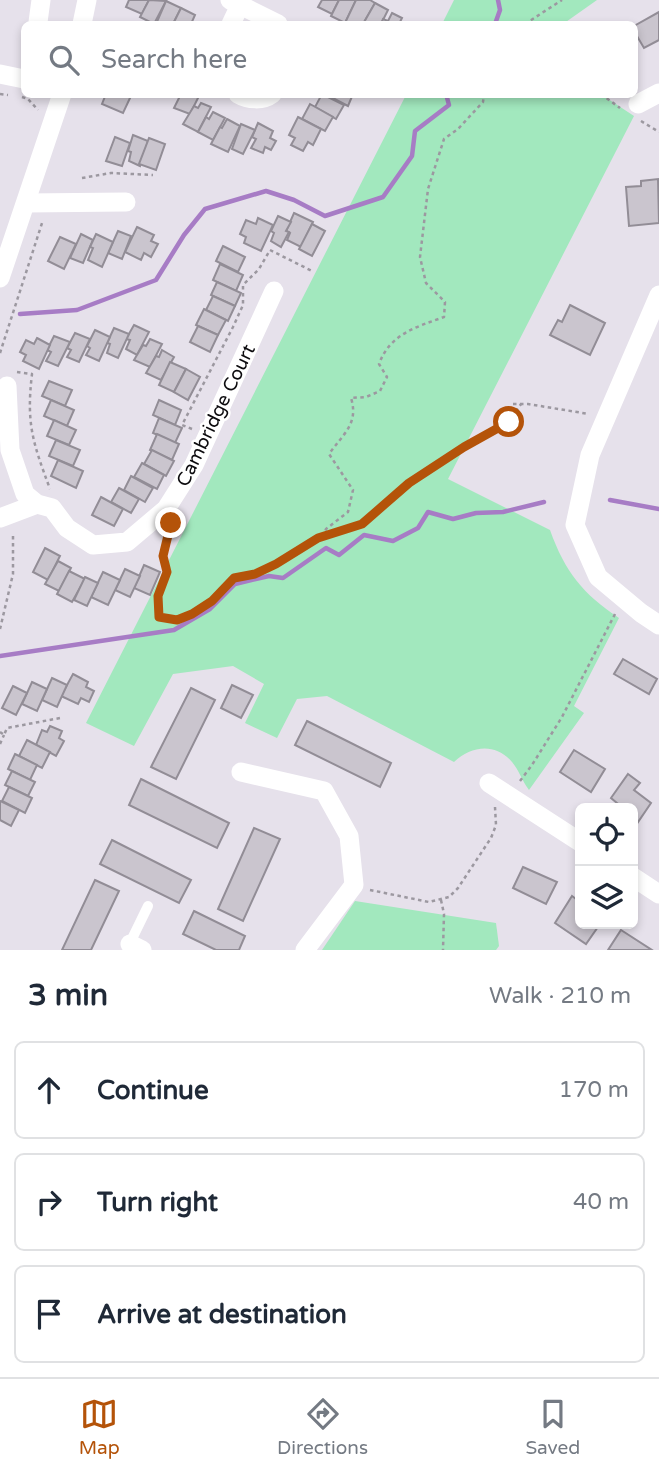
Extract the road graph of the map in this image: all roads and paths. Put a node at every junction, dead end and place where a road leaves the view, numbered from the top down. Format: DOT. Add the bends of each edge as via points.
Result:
graph roads {
  1 [pos="41,0"];
  2 [pos="87,0"];
  3 [pos="562,0"];
  4 [pos="235,3"];
  5 [pos="38,21"];
  6 [pos="83,21"];
  7 [pos="232,21"];
  8 [pos="272,21"];
  9 [pos="530,21"];
  10 [pos="0,74"];
  11 [pos="21,86"];
  12 [pos="659,93"];
  13 [pos="0,94"];
  14 [pos="9,95"];
  15 [pos="28,98"];
  16 [pos="61,98"];
  17 [pos="484,98"];
  18 [pos="629,102"];
  19 [pos="613,103"];
  20 [pos="36,117"];
  21 [pos="153,175"];
  22 [pos="82,178"];
  23 [pos="126,202"];
  24 [pos="26,203"];
  25 [pos="45,214"];
  26 [pos="312,271"];
  27 [pos="0,278"];
  28 [pos="274,291"];
  29 [pos="659,295"];
  30 [pos="0,353"];
  31 [pos="9,379"];
  32 [pos="513,404"];
  33 [pos="522,404"];
  34 [pos="605,419"];
  35 [pos="197,432"];
  36 [pos="44,497"];
  37 [pos="165,510"];
  38 [pos="6,522"];
  39 [pos="323,537"];
  40 [pos="625,599"];
  41 [pos="659,625"];
  42 [pos="0,629"];
  43 [pos="60,718"];
  44 [pos="0,733"];
  45 [pos="5,735"];
  46 [pos="0,744"];
  47 [pos="241,772"];
  48 [pos="489,783"];
  49 [pos="508,794"];
  50 [pos="575,839"];
  51 [pos="638,880"];
  52 [pos="355,885"];
  53 [pos="659,894"];
  54 [pos="441,900"];
  55 [pos="148,906"];
  56 [pos="133,948"];
  57 [pos="305,950"];
  58 [pos="443,950"];
  1 -- 5 [label="street"];
  2 -- 6 [label="street"];
  3 -- 9 [label="path"];
  4 -- 7 [label="street"];
  4 -- 8 [label="street"];
  10 -- 11 [label="street"];
  12 -- 18 [label="street"];
  13 -- 14 [label="path"];
  15 -- 20 [label="path" via="38,109"];
  16 -- 24 [label="street"];
  17 -- 39 [label="path" via="458,130 444,139 428,189 420,257 426,283 444,302 444,317 403,332 384,351 379,364 387,377 380,391 351,398 355,412 329,454 353,490 348,512"];
  18 -- 19 [label="path"];
  21 -- 22 [label="path" via="111,173"];
  23 -- 24 [label="street"];
  24 -- 27 [label="street"];
  25 -- 30 [label="path"];
  26 -- 35 [label="path" via="270,250 260,269 243,285 243,305 182,425"];
  28 -- 37 [label="street, Cambridge Court" via="194,465"];
  29 -- 34 [label="street"];
  31 -- 36 [label="street, Cambridge Court" via="10,450 25,494"];
  31 -- 36 [label="path" via="32,374 31,433"];
  32 -- 33 [label="path"];
  33 -- 34 [label="path"];
  33 -- 39 [label="path" via="509,422 409,483 362,524"];
  34 -- 40 [label="street" via="590,455 575,525 598,578"];
  36 -- 37 [label="street, Cambridge Court" via="67,528 93,545 127,542"];
  36 -- 38 [label="street"];
  37 -- 39 [label="path" via="171,523 163,556 167,572 158,596 159,617 177,620 192,614 234,578 255,574"];
  38 -- 42 [label="path" via="13,574"];
  40 -- 41 [label="street"];
  40 -- 49 [label="path" via="562,717"];
  43 -- 45 [label="path" via="7,728"];
  44 -- 45 [label="path"];
  45 -- 46 [label="path"];
  47 -- 52 [label="street" via="324,791 349,836"];
  48 -- 49 [label="street"];
  48 -- 54 [label="path" via="496,812 491,838 458,888"];
  49 -- 50 [label="street"];
  51 -- 53 [label="street"];
  52 -- 54 [label="path" via="413,900"];
  52 -- 57 [label="street"];
  54 -- 58 [label="path"];
  55 -- 56 [label="lane"];
}
